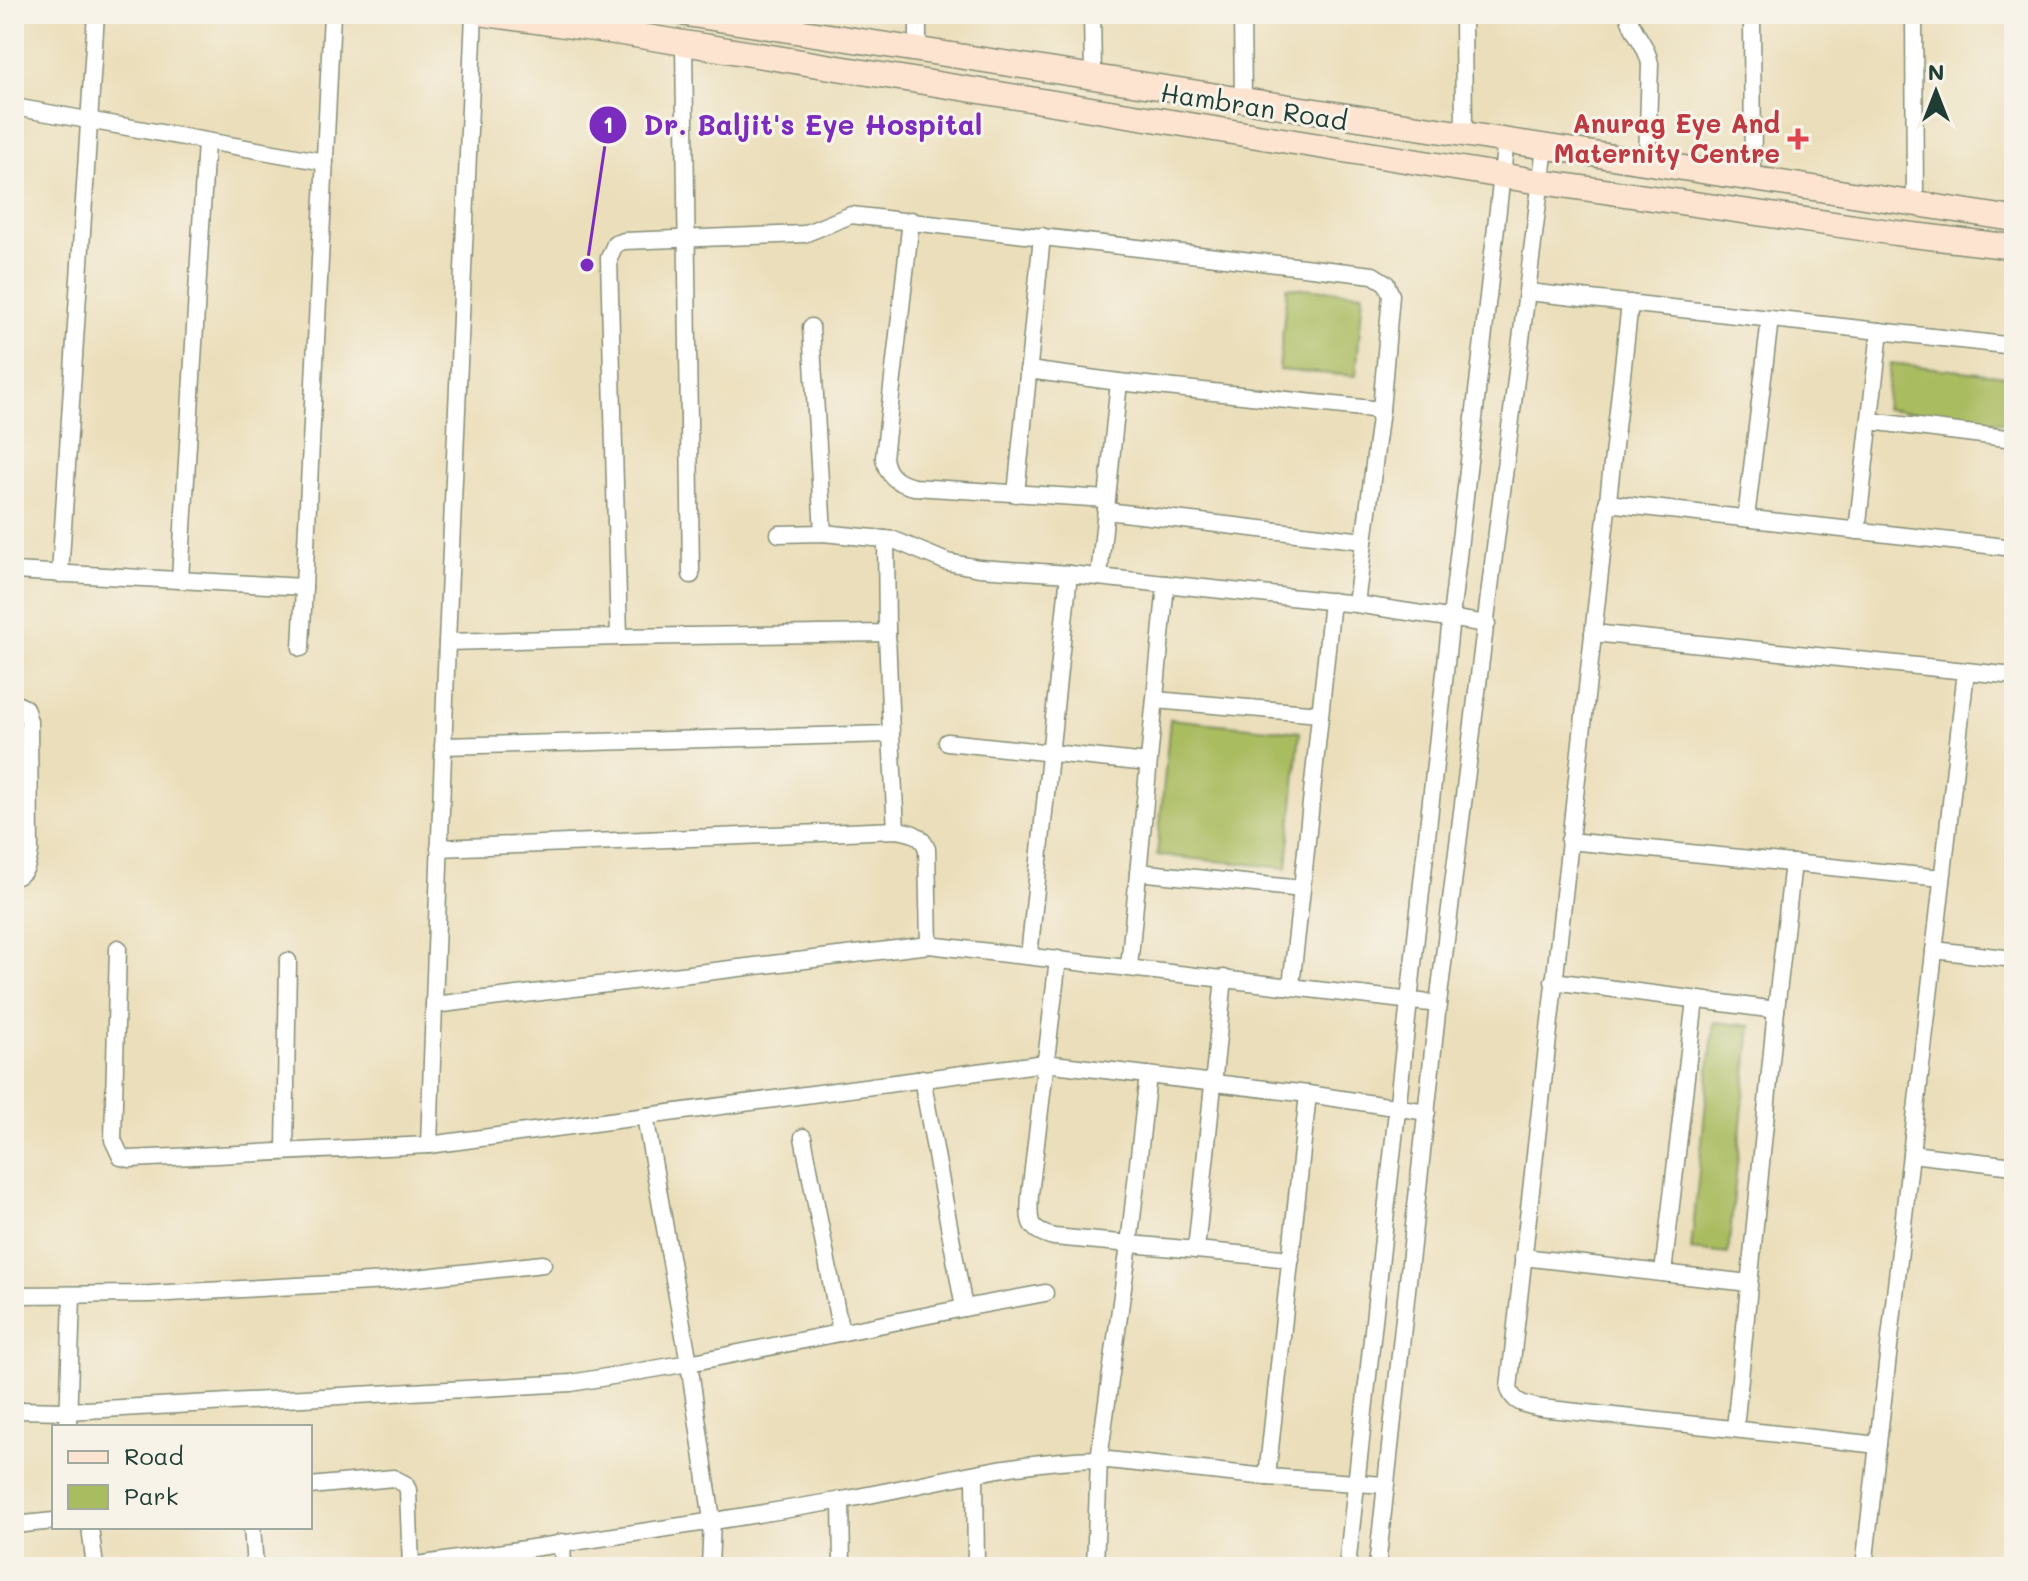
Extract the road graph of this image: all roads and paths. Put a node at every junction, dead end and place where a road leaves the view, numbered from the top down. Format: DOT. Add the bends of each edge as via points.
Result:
graph roads {
  1 [pos="96,14"];
  2 [pos="332,14"];
  3 [pos="474,14"];
  4 [pos="486,14"];
  5 [pos="686,14"];
  6 [pos="918,14"];
  7 [pos="1092,14"];
  8 [pos="1242,14"];
  9 [pos="1463,14"];
  10 [pos="1628,14"];
  11 [pos="1752,14"];
  12 [pos="1914,14"];
  13 [pos="623,23"];
  14 [pos="684,44"];
  15 [pos="918,50"];
  16 [pos="1093,75"];
  17 [pos="1243,99"];
  18 [pos="14,107"];
  19 [pos="87,121"];
  20 [pos="1464,134"];
  21 [pos="1506,140"];
  22 [pos="206,142"];
  23 [pos="1545,147"];
  24 [pos="325,162"];
  25 [pos="1647,162"];
  26 [pos="1502,175"];
  27 [pos="1753,179"];
  28 [pos="1541,182"];
  29 [pos="1915,204"];
  30 [pos="2014,219"];
  31 [pos="911,220"];
  32 [pos="1042,236"];
  33 [pos="687,238"];
  34 [pos="2014,247"];
  35 [pos="1528,292"];
  36 [pos="1630,303"];
  37 [pos="1770,319"];
  38 [pos="811,327"];
  39 [pos="1880,331"];
  40 [pos="2014,346"];
  41 [pos="1028,370"];
  42 [pos="1119,382"];
  43 [pos="1381,410"];
  44 [pos="1870,421"];
  45 [pos="2014,439"];
  46 [pos="1016,494"];
  47 [pos="1607,503"];
  48 [pos="1106,505"];
  49 [pos="1746,518"];
  50 [pos="1857,531"];
  51 [pos="823,533"];
  52 [pos="779,534"];
  53 [pos="886,539"];
  54 [pos="1364,541"];
  55 [pos="2014,548"];
  56 [pos="14,571"];
  57 [pos="60,574"];
  58 [pos="1069,574"];
  59 [pos="691,575"];
  60 [pos="1099,577"];
  61 [pos="180,579"];
  62 [pos="1166,584"];
  63 [pos="304,587"];
  64 [pos="1332,601"];
  65 [pos="1356,604"];
  66 [pos="1451,618"];
  67 [pos="1487,624"];
  68 [pos="887,633"];
  69 [pos="1593,633"];
  70 [pos="619,637"];
  71 [pos="447,642"];
  72 [pos="301,648"];
  73 [pos="1966,671"];
  74 [pos="2014,676"];
  75 [pos="1155,700"];
  76 [pos="14,703"];
  77 [pos="1320,714"];
  78 [pos="891,734"];
  79 [pos="947,742"];
  80 [pos="443,746"];
  81 [pos="1050,752"];
  82 [pos="1148,763"];
  83 [pos="896,830"];
  84 [pos="1569,841"];
  85 [pos="439,848"];
  86 [pos="1793,863"];
  87 [pos="1138,872"];
  88 [pos="14,877"];
  89 [pos="1942,878"];
  90 [pos="1302,889"];
  91 [pos="929,945"];
  92 [pos="118,948"];
  93 [pos="1934,950"];
  94 [pos="1029,956"];
  95 [pos="1058,959"];
  96 [pos="2014,959"];
  97 [pos="288,961"];
  98 [pos="1129,967"];
  99 [pos="1224,978"];
  100 [pos="1553,981"];
  101 [pos="1291,986"];
  102 [pos="1410,1000"];
  103 [pos="1695,1000"];
  104 [pos="1438,1004"];
  105 [pos="434,1005"];
  106 [pos="1776,1010"];
  107 [pos="1045,1063"];
  108 [pos="1148,1075"];
  109 [pos="922,1078"];
  110 [pos="1212,1083"];
  111 [pos="1308,1094"];
  112 [pos="1397,1107"];
  113 [pos="1427,1112"];
  114 [pos="645,1116"];
  115 [pos="803,1137"];
  116 [pos="429,1145"];
  117 [pos="285,1151"];
  118 [pos="1911,1154"];
  119 [pos="2014,1166"];
  120 [pos="1129,1245"];
  121 [pos="1196,1250"];
  122 [pos="1523,1257"];
  123 [pos="1291,1259"];
  124 [pos="543,1264"];
  125 [pos="1663,1273"];
  126 [pos="1749,1283"];
  127 [pos="1045,1293"];
  128 [pos="14,1295"];
  129 [pos="72,1295"];
  130 [pos="964,1308"];
  131 [pos="841,1333"];
  132 [pos="689,1363"];
  133 [pos="14,1410"];
  134 [pos="68,1419"];
  135 [pos="1735,1429"];
  136 [pos="1878,1445"];
  137 [pos="1099,1459"];
  138 [pos="975,1475"];
  139 [pos="1267,1477"];
  140 [pos="1356,1483"];
  141 [pos="1385,1485"];
  142 [pos="312,1486"];
  143 [pos="841,1500"];
  144 [pos="712,1520"];
  145 [pos="52,1521"];
  146 [pos="14,1525"];
  147 [pos="90,1529"];
  148 [pos="252,1529"];
  149 [pos="562,1542"];
  150 [pos="95,1567"];
  151 [pos="255,1567"];
  152 [pos="411,1567"];
  153 [pos="563,1567"];
  154 [pos="710,1567"];
  155 [pos="842,1567"];
  156 [pos="976,1567"];
  157 [pos="1095,1567"];
  158 [pos="1347,1567"];
  159 [pos="1377,1567"];
  160 [pos="1864,1567"];
  1 -- 19 [label="street"];
  2 -- 24 [label="street"];
  3 -- 71 [label="street"];
  4 -- 13 [label="main road, Hambran Road"];
  5 -- 15 [label="main road, Hambran Road"];
  6 -- 15 [label="street"];
  7 -- 16 [label="street"];
  8 -- 17 [label="street"];
  9 -- 20 [label="street"];
  10 -- 25 [label="street" via="1650,64"];
  11 -- 27 [label="street"];
  12 -- 29 [label="street"];
  13 -- 14 [label="main road, Hambran Road"];
  14 -- 26 [label="main road, Hambran Road"];
  14 -- 33 [label="street"];
  15 -- 16 [label="main road, Hambran Road"];
  16 -- 17 [label="main road, Hambran Road"];
  17 -- 20 [label="main road, Hambran Road"];
  18 -- 19 [label="street"];
  19 -- 22 [label="street"];
  19 -- 57 [label="street"];
  20 -- 21 [label="main road, Hambran Road"];
  21 -- 23 [label="main road, Hambran Road"];
  21 -- 26 [label="street"];
  22 -- 24 [label="street"];
  22 -- 61 [label="street"];
  23 -- 25 [label="main road, Hambran Road"];
  23 -- 28 [label="street"];
  24 -- 63 [label="street"];
  25 -- 27 [label="main road, Hambran Road"];
  26 -- 28 [label="main road, Hambran Road"];
  26 -- 66 [label="street"];
  27 -- 29 [label="main road, Hambran Road"];
  28 -- 34 [label="main road, Hambran Road"];
  28 -- 35 [label="street"];
  29 -- 30 [label="main road, Hambran Road"];
  31 -- 32 [label="street"];
  31 -- 33 [label="street" via="851,215 804,234"];
  31 -- 46 [label="street" via="886,468 893,479 914,487"];
  32 -- 41 [label="street"];
  32 -- 43 [label="street" via="1379,277 1391,295"];
  33 -- 59 [label="street"];
  33 -- 70 [label="street" via="624,241 611,250"];
  35 -- 36 [label="street"];
  35 -- 67 [label="street"];
  36 -- 37 [label="street"];
  36 -- 47 [label="street"];
  37 -- 39 [label="street"];
  37 -- 49 [label="street"];
  38 -- 51 [label="street"];
  39 -- 40 [label="street"];
  39 -- 44 [label="street"];
  41 -- 42 [label="street"];
  41 -- 46 [label="street"];
  42 -- 43 [label="street"];
  42 -- 48 [label="street"];
  43 -- 54 [label="street"];
  44 -- 45 [label="street"];
  44 -- 50 [label="street"];
  46 -- 48 [label="street"];
  47 -- 49 [label="street"];
  47 -- 69 [label="street"];
  48 -- 54 [label="street"];
  48 -- 60 [label="street"];
  49 -- 50 [label="street"];
  50 -- 55 [label="street"];
  51 -- 52 [label="street"];
  51 -- 53 [label="street"];
  53 -- 58 [label="street" via="959,565"];
  53 -- 68 [label="street"];
  54 -- 65 [label="street"];
  56 -- 57 [label="street"];
  57 -- 61 [label="street"];
  58 -- 60 [label="street"];
  58 -- 81 [label="street"];
  60 -- 62 [label="street"];
  61 -- 63 [label="street"];
  62 -- 64 [label="street"];
  62 -- 75 [label="street"];
  63 -- 72 [label="street"];
  64 -- 65 [label="street"];
  64 -- 77 [label="street"];
  65 -- 66 [label="street"];
  66 -- 67 [label="street"];
  66 -- 102 [label="street"];
  67 -- 104 [label="street"];
  68 -- 70 [label="street"];
  68 -- 78 [label="street"];
  69 -- 73 [label="street"];
  69 -- 84 [label="street"];
  70 -- 71 [label="street"];
  71 -- 80 [label="street"];
  73 -- 74 [label="street"];
  73 -- 89 [label="street"];
  75 -- 77 [label="street"];
  75 -- 82 [label="street"];
  76 -- 88 [label="street" via="25,708 29,721 30,851 27,867"];
  77 -- 90 [label="street"];
  78 -- 80 [label="street"];
  78 -- 83 [label="street"];
  79 -- 81 [label="street"];
  80 -- 85 [label="street"];
  81 -- 82 [label="street"];
  81 -- 94 [label="street"];
  82 -- 87 [label="street"];
  83 -- 85 [label="street"];
  83 -- 91 [label="street" via="917,836 927,849"];
  84 -- 86 [label="street"];
  84 -- 100 [label="street"];
  85 -- 105 [label="street"];
  86 -- 89 [label="street"];
  86 -- 106 [label="street"];
  87 -- 90 [label="street"];
  87 -- 98 [label="street"];
  89 -- 93 [label="street"];
  90 -- 101 [label="street"];
  91 -- 94 [label="street"];
  91 -- 105 [label="street"];
  92 -- 117 [label="street" via="113,1140 118,1154 130,1159"];
  93 -- 96 [label="street"];
  93 -- 118 [label="street"];
  94 -- 95 [label="street"];
  95 -- 98 [label="street"];
  95 -- 107 [label="street"];
  97 -- 117 [label="street"];
  98 -- 99 [label="street"];
  99 -- 101 [label="street"];
  99 -- 110 [label="street"];
  100 -- 103 [label="street"];
  100 -- 122 [label="street"];
  101 -- 102 [label="street"];
  102 -- 104 [label="street"];
  102 -- 112 [label="street"];
  103 -- 106 [label="street"];
  103 -- 125 [label="street"];
  104 -- 113 [label="street"];
  105 -- 116 [label="street"];
  106 -- 126 [label="street"];
  107 -- 108 [label="street"];
  107 -- 109 [label="street"];
  107 -- 120 [label="street" via="1030,1194 1032,1227 1054,1237"];
  108 -- 110 [label="street"];
  108 -- 120 [label="street"];
  109 -- 114 [label="street"];
  109 -- 130 [label="street"];
  110 -- 111 [label="street"];
  110 -- 121 [label="street"];
  111 -- 112 [label="street"];
  111 -- 123 [label="street"];
  112 -- 113 [label="street"];
  112 -- 140 [label="street"];
  113 -- 141 [label="street"];
  114 -- 116 [label="street"];
  114 -- 132 [label="street"];
  115 -- 131 [label="street"];
  116 -- 117 [label="street"];
  118 -- 119 [label="street"];
  118 -- 136 [label="street"];
  120 -- 121 [label="street"];
  120 -- 137 [label="street"];
  121 -- 123 [label="street"];
  122 -- 125 [label="street"];
  122 -- 135 [label="street" via="1509,1370 1511,1396 1541,1408"];
  123 -- 139 [label="street"];
  124 -- 129 [label="street" via="389,1281"];
  125 -- 126 [label="street"];
  126 -- 135 [label="street"];
  127 -- 130 [label="street"];
  128 -- 129 [label="street"];
  129 -- 134 [label="street"];
  130 -- 131 [label="street"];
  131 -- 132 [label="street"];
  132 -- 134 [label="street" via="571,1383"];
  132 -- 144 [label="street"];
  133 -- 134 [label="street"];
  135 -- 136 [label="street"];
  136 -- 160 [label="street"];
  137 -- 138 [label="street"];
  137 -- 139 [label="street"];
  137 -- 157 [label="street"];
  138 -- 143 [label="street"];
  138 -- 156 [label="street"];
  139 -- 140 [label="street"];
  140 -- 141 [label="street"];
  140 -- 158 [label="street"];
  141 -- 159 [label="street"];
  142 -- 152 [label="street" via="379,1478 405,1484"];
  143 -- 144 [label="street"];
  143 -- 155 [label="street"];
  144 -- 149 [label="street"];
  144 -- 154 [label="street"];
  145 -- 146 [label="street"];
  147 -- 150 [label="street"];
  148 -- 151 [label="street"];
  149 -- 152 [label="street"];
  149 -- 153 [label="street"];
}
